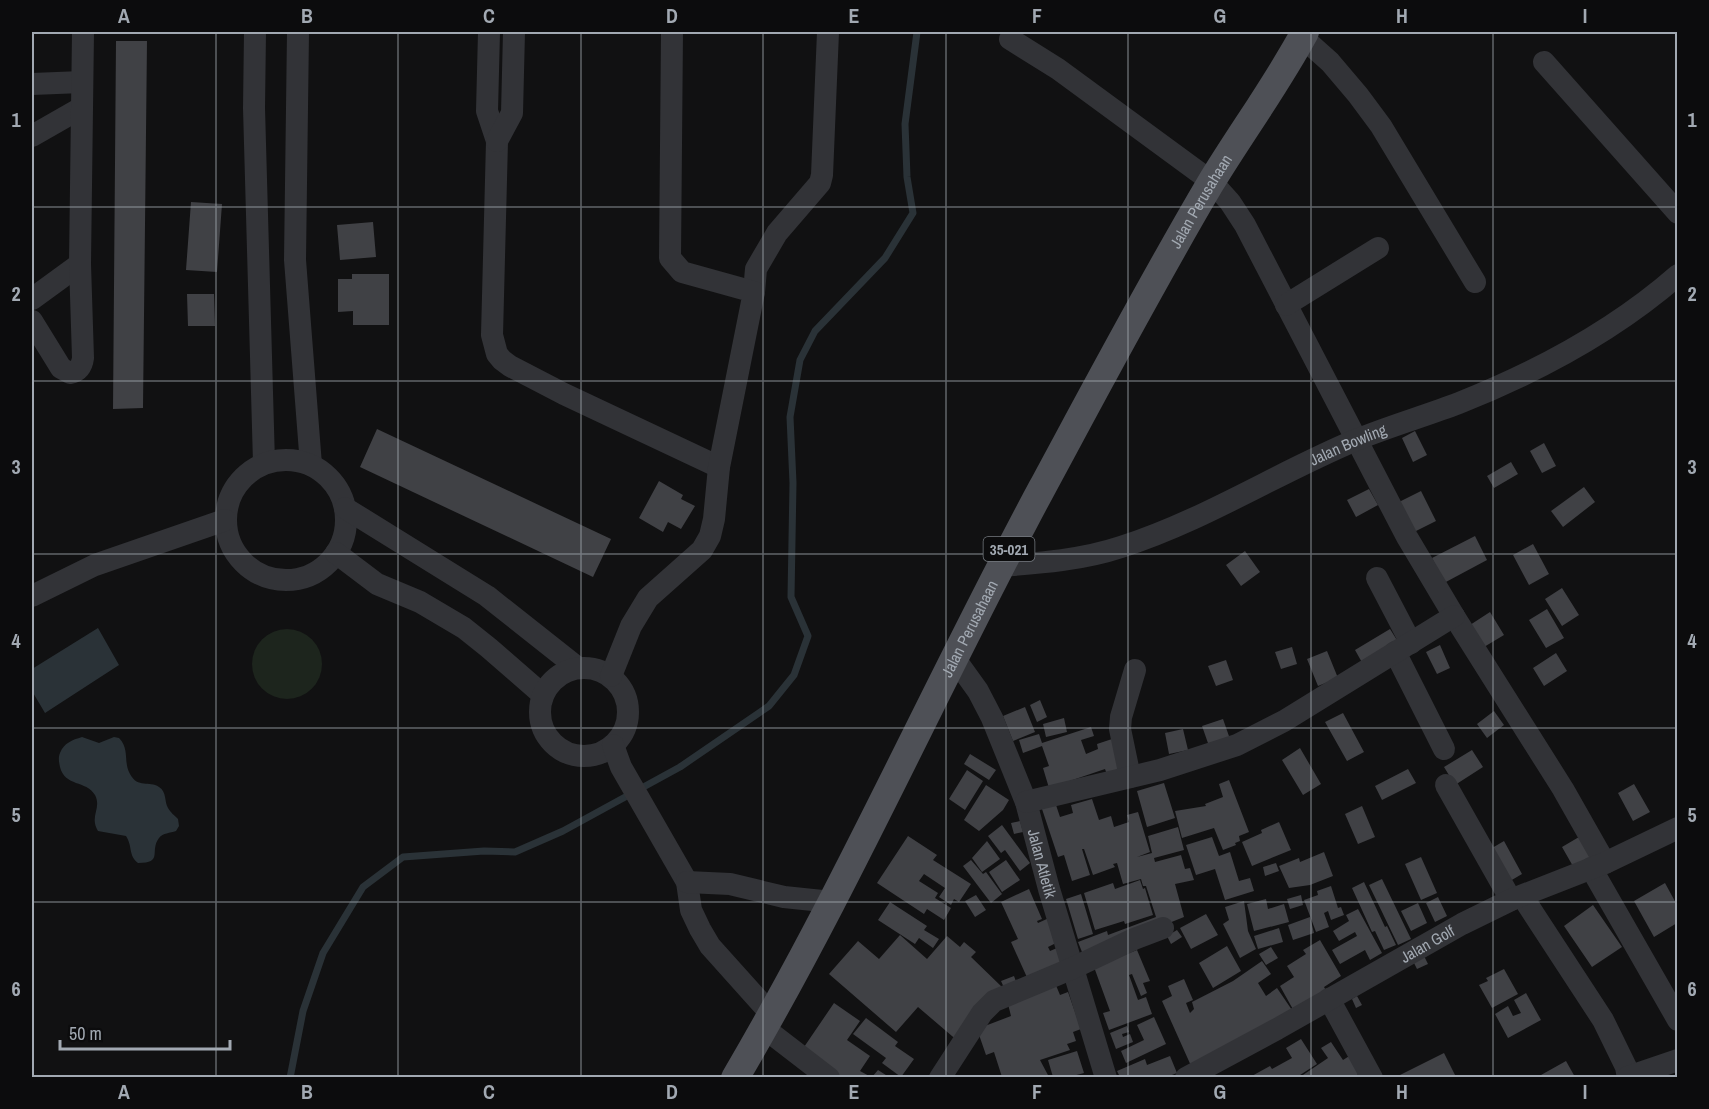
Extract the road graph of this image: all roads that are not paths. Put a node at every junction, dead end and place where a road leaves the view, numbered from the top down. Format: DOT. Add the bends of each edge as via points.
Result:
graph roads {
  1 [pos="83,32"];
  2 [pos="255,32"];
  3 [pos="298,32"];
  4 [pos="489,32"];
  5 [pos="514,32"];
  6 [pos="672,32"];
  7 [pos="828,32"];
  8 [pos="1303,34"];
  9 [pos="1010,39"];
  10 [pos="1544,62"];
  11 [pos="82,82"];
  12 [pos="32,84"];
  13 [pos="81,108"];
  14 [pos="32,136"];
  15 [pos="497,141"];
  16 [pos="1212,182"];
  17 [pos="1677,213"];
  18 [pos="1378,248"];
  19 [pos="80,264"];
  20 [pos="1677,274"];
  21 [pos="1475,282"];
  22 [pos="754,292"];
  23 [pos="32,299"];
  24 [pos="1286,305"];
  25 [pos="32,321"];
  26 [pos="1356,440"];
  27 [pos="264,463"];
  28 [pos="311,465"];
  29 [pos="719,467"];
  30 [pos="345,508"];
  31 [pos="225,520"];
  32 [pos="336,553"];
  33 [pos="1000,566"];
  34 [pos="1377,578"];
  35 [pos="32,596"];
  36 [pos="1454,616"];
  37 [pos="1403,647"];
  38 [pos="955,659"];
  39 [pos="578,668"];
  40 [pos="1135,670"];
  41 [pos="611,676"];
  42 [pos="543,695"];
  43 [pos="613,745"];
  44 [pos="1444,749"];
  45 [pos="1130,777"];
  46 [pos="1446,785"];
  47 [pos="1026,802"];
  48 [pos="1677,828"];
  49 [pos="1598,866"];
  50 [pos="687,882"];
  51 [pos="1516,898"];
  52 [pos="832,902"];
  53 [pos="1163,928"];
  54 [pos="1073,968"];
  55 [pos="1329,999"];
  56 [pos="1677,1020"];
  57 [pos="767,1021"];
  58 [pos="1677,1060"];
  59 [pos="735,1077"];
  60 [pos="829,1077"];
  61 [pos="940,1077"];
  62 [pos="1106,1077"];
  63 [pos="1185,1077"];
  64 [pos="1372,1077"];
  65 [pos="1628,1077"];
  1 -- 11 [label="street"];
  2 -- 27 [label="street"];
  3 -- 28 [label="street" via="295,260"];
  4 -- 15 [label="street" via="487,111"];
  5 -- 15 [label="street" via="513,112"];
  6 -- 22 [label="street" via="670,258 682,272"];
  7 -- 22 [label="street" via="820,183 777,232 756,269"];
  8 -- 16 [label="main road, Jalan Perusahaan / 35-021"];
  8 -- 21 [label="street" via="1375,118"];
  9 -- 16 [label="street" via="1058,69"];
  10 -- 17 [label="street"];
  11 -- 12 [label="street"];
  11 -- 13 [label="street"];
  13 -- 14 [label="street"];
  13 -- 19 [label="street"];
  15 -- 29 [label="street" via="492,335 497,354 510,366 555,389"];
  16 -- 24 [label="street" via="1245,225"];
  16 -- 33 [label="main road, Jalan Perusahaan / 35-021" via="1141,303"];
  18 -- 24 [label="street"];
  19 -- 23 [label="street"];
  19 -- 25 [label="street" via="83,358 77,370 70,373 61,368"];
  20 -- 26 [label="street, Jalan Bowling" via="1628,314 1531,371"];
  22 -- 29 [label="street"];
  24 -- 26 [label="street"];
  26 -- 33 [label="street, Jalan Bowling" via="1165,531 1120,548 1065,560"];
  26 -- 36 [label="street"];
  27 -- 28 [label="street" via="280,459"];
  27 -- 31 [label="street" via="236,485"];
  28 -- 30 [label="street" via="332,481"];
  29 -- 41 [label="street" via="714,519 706,544 648,598 631,626"];
  30 -- 32 [label="street" via="346,524"];
  30 -- 39 [label="street" via="487,596"];
  31 -- 32 [label="street" via="237,556 268,578 306,576 328,563"];
  31 -- 35 [label="street" via="95,565"];
  32 -- 42 [label="street" via="377,584 420,602 464,628"];
  33 -- 38 [label="main road, Jalan Perusahaan / 35-021"];
  34 -- 37 [label="street"];
  36 -- 37 [label="street"];
  36 -- 49 [label="street" via="1543,758"];
  37 -- 44 [label="street"];
  37 -- 45 [label="street" via="1284,721 1237,745"];
  38 -- 47 [label="street, Jalan Atletik" via="992,718"];
  38 -- 52 [label="main road, Jalan Perusahaan / 35-021"];
  39 -- 41 [label="street" via="595,669"];
  39 -- 42 [label="street" via="556,677"];
  40 -- 45 [label="street" via="1120,729"];
  41 -- 43 [label="street" via="627,702 628,718"];
  42 -- 43 [label="street" via="542,727 562,751 583,756 604,752"];
  43 -- 50 [label="street" via="621,767"];
  45 -- 47 [label="street"];
  46 -- 51 [label="street"];
  47 -- 54 [label="street, Jalan Atletik"];
  48 -- 49 [label="street, Jalan Golf"];
  49 -- 51 [label="street, Jalan Golf"];
  49 -- 56 [label="street"];
  50 -- 52 [label="street" via="730,884 784,897"];
  50 -- 57 [label="street" via="691,910 710,946"];
  51 -- 55 [label="street, Jalan Golf"];
  51 -- 65 [label="street" via="1603,1020"];
  52 -- 57 [label="main road, Jalan Perusahaan / 35-021"];
  53 -- 54 [label="street"];
  54 -- 61 [label="street" via="994,1001"];
  54 -- 62 [label="street, Jalan Atletik"];
  55 -- 63 [label="street, Jalan Golf"];
  55 -- 64 [label="street"];
  57 -- 59 [label="main road, Jalan Perusahaan / 35-021"];
  57 -- 60 [label="street"];
  58 -- 65 [label="street"];
}
